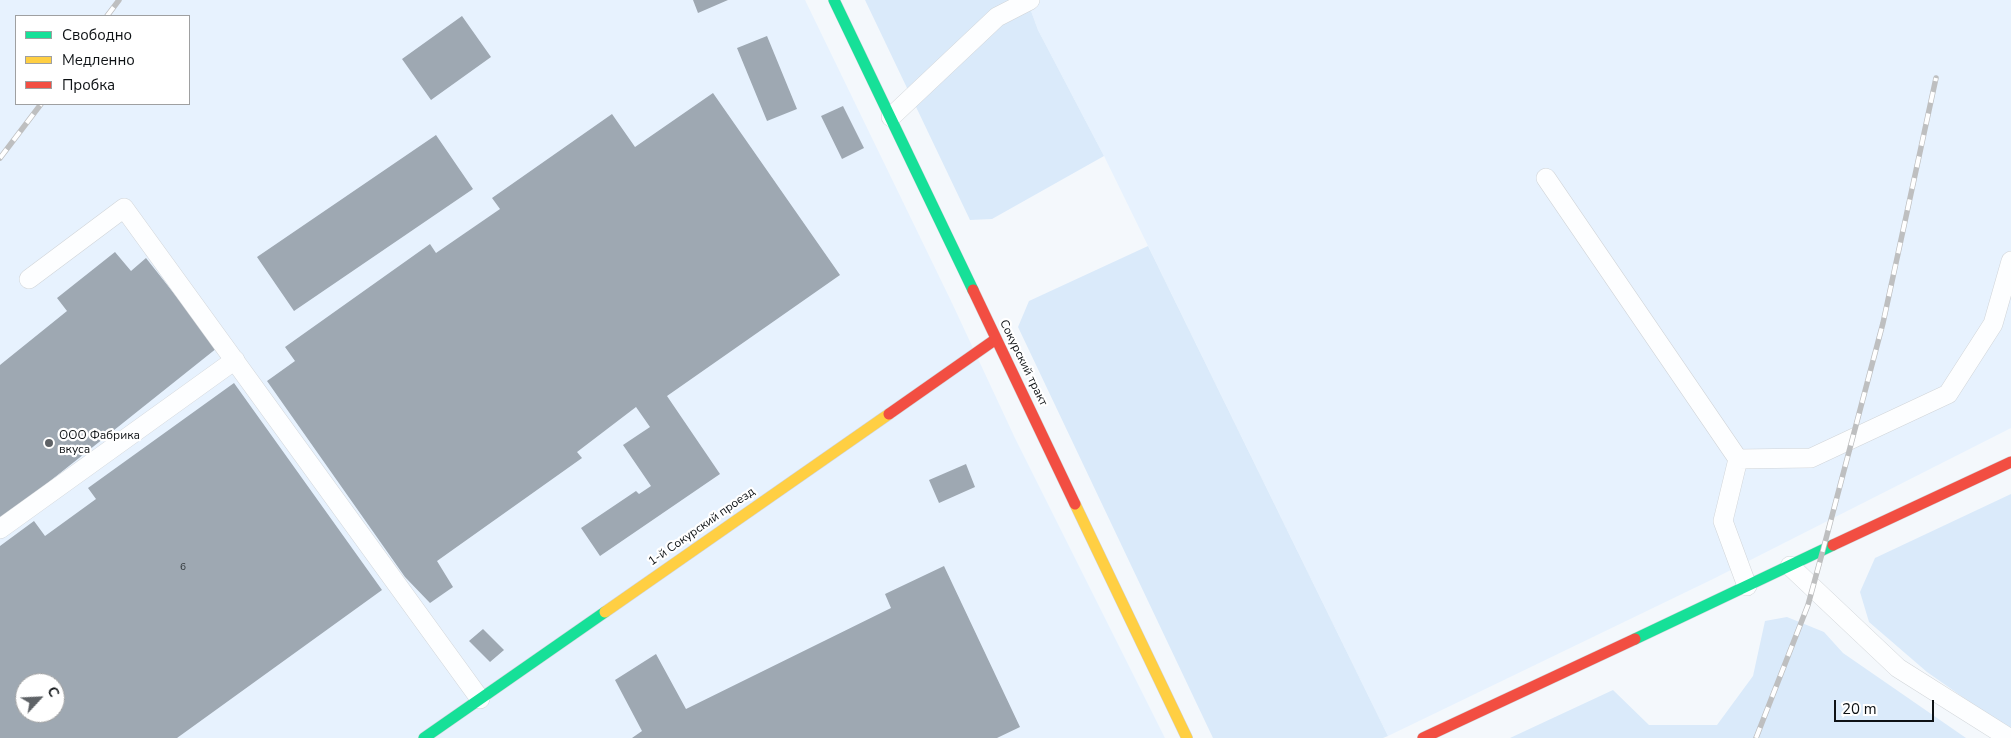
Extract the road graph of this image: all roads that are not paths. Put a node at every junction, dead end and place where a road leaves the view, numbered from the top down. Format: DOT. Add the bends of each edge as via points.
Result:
graph roads {
  1 [pos="834,0"];
  2 [pos="1030,0"];
  3 [pos="891,116"];
  4 [pos="1546,178"];
  5 [pos="2011,261"];
  6 [pos="29,279"];
  7 [pos="2002,324"];
  8 [pos="996,339"];
  9 [pos="235,360"];
  10 [pos="1738,459"];
  11 [pos="2011,462"];
  12 [pos="0,529"];
  13 [pos="1790,566"];
  14 [pos="1747,586"];
  15 [pos="480,699"];
  16 [pos="424,738"];
  17 [pos="1187,738"];
  18 [pos="1423,738"];
  19 [pos="2009,738"];
  1 -- 3 [label="street, Сокурский тракт"];
  2 -- 3 [label="lane" via="997,17"];
  3 -- 8 [label="street, Сокурский тракт"];
  4 -- 10 [label="lane"];
  5 -- 7 [label="lane"];
  6 -- 9 [label="lane" via="124,208"];
  7 -- 10 [label="lane" via="1948,394 1811,458"];
  8 -- 15 [label="street, 1-й Сокурский проезд"];
  8 -- 17 [label="street, Сокурский тракт"];
  9 -- 12 [label="lane"];
  9 -- 15 [label="lane"];
  10 -- 14 [label="lane" via="1722,521"];
  11 -- 13 [label="street"];
  13 -- 14 [label="street"];
  13 -- 19 [label="lane" via="1898,668"];
  14 -- 18 [label="street"];
  15 -- 16 [label="street, 1-й Сокурский проезд"];
}
